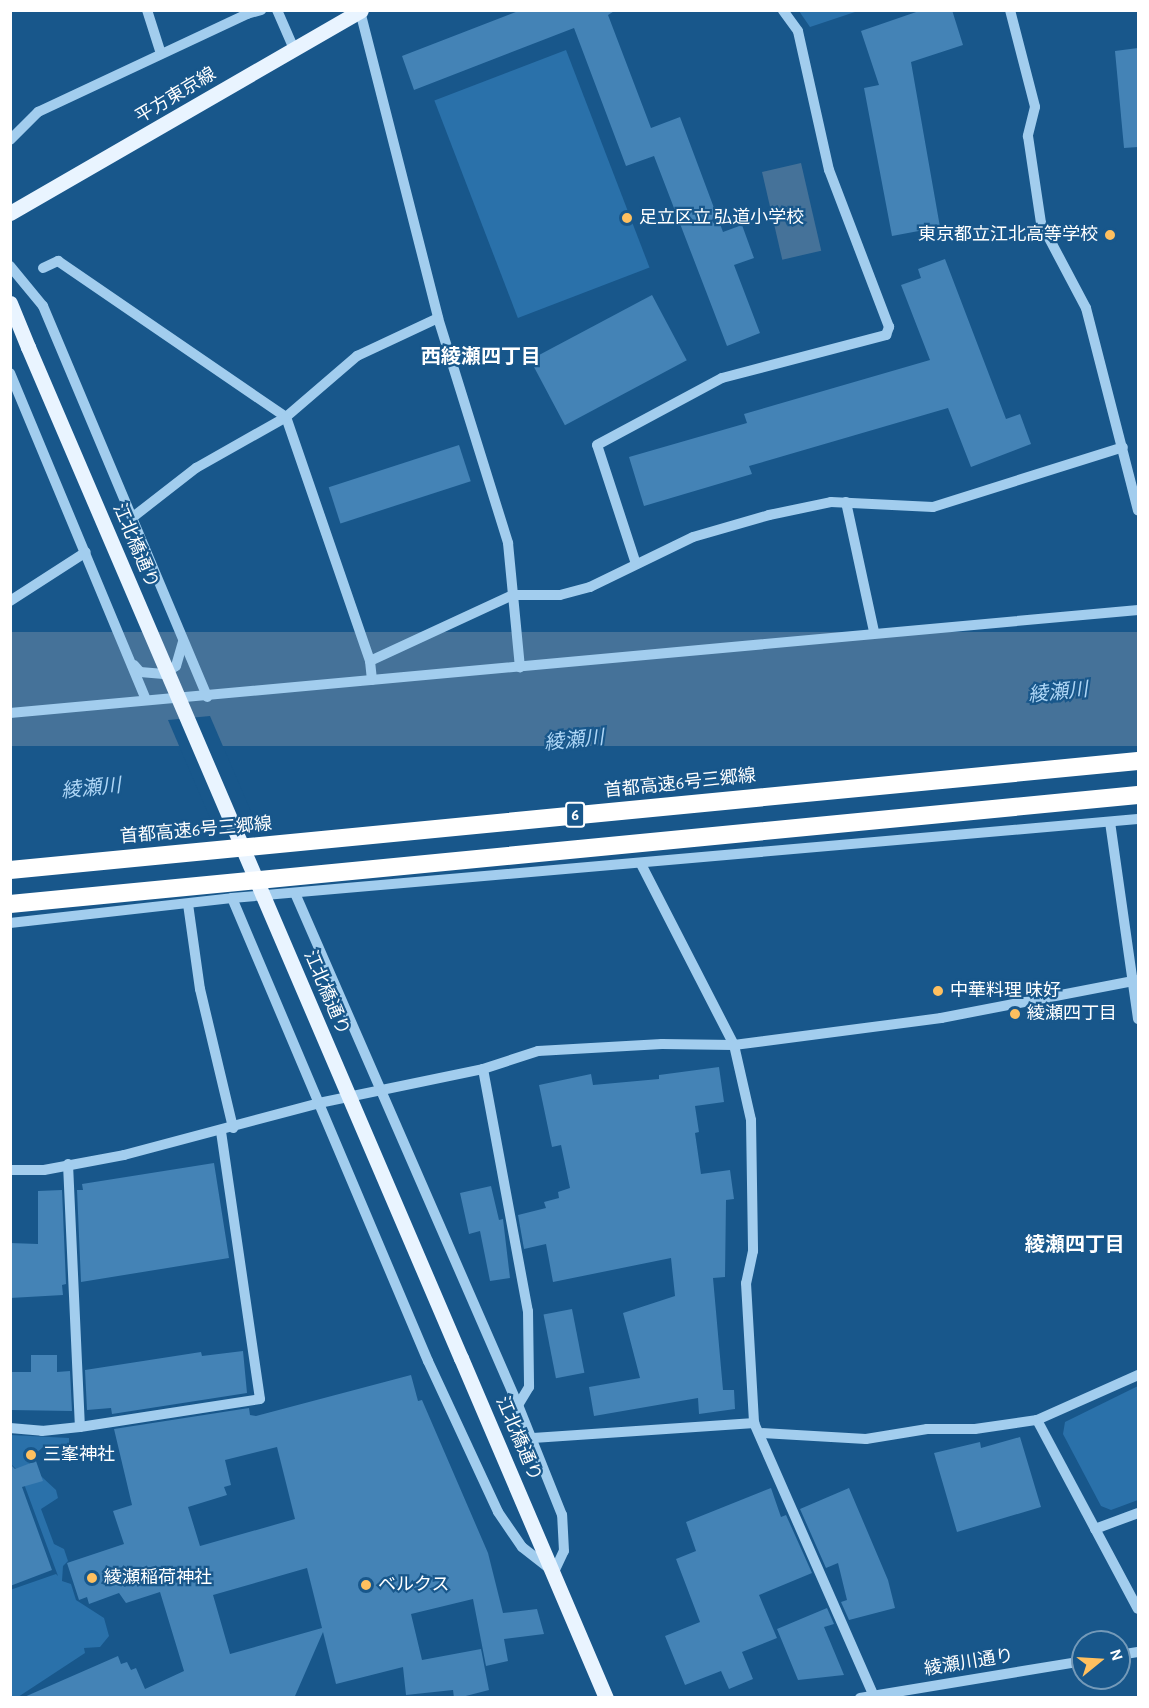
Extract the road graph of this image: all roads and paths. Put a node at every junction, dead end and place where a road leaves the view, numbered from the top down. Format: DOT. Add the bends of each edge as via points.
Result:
graph roads {
  1 [pos="147,10"];
  2 [pos="261,10"];
  3 [pos="277,10"];
  4 [pos="783,10"];
  5 [pos="1010,10"];
  6 [pos="360,11"];
  7 [pos="294,49"];
  8 [pos="161,54"];
  9 [pos="10,140"];
  10 [pos="10,213"];
  11 [pos="10,266"];
  12 [pos="43,268"];
  13 [pos="10,303"];
  14 [pos="438,318"];
  15 [pos="10,373"];
  16 [pos="286,417"];
  17 [pos="1123,447"];
  18 [pos="846,502"];
  19 [pos="1138,510"];
  20 [pos="133,517"];
  21 [pos="86,552"];
  22 [pos="636,564"];
  23 [pos="513,595"];
  24 [pos="10,601"];
  25 [pos="1138,610"];
  26 [pos="873,631"];
  27 [pos="183,641"];
  28 [pos="370,661"];
  29 [pos="132,662"];
  30 [pos="520,667"];
  31 [pos="372,680"];
  32 [pos="207,698"];
  33 [pos="146,700"];
  34 [pos="10,713"];
  35 [pos="1138,761"];
  36 [pos="1138,795"];
  37 [pos="1138,819"];
  38 [pos="1110,822"];
  39 [pos="641,864"];
  40 [pos="10,870"];
  41 [pos="296,893"];
  42 [pos="232,898"];
  43 [pos="10,904"];
  44 [pos="188,904"];
  45 [pos="10,923"];
  46 [pos="1137,980"];
  47 [pos="1138,1019"];
  48 [pos="734,1045"];
  49 [pos="483,1069"];
  50 [pos="383,1093"];
  51 [pos="318,1103"];
  52 [pos="233,1128"];
  53 [pos="221,1131"];
  54 [pos="68,1164"];
  55 [pos="10,1170"];
  56 [pos="1138,1375"];
  57 [pos="518,1405"];
  58 [pos="1037,1420"];
  59 [pos="80,1427"];
  60 [pos="10,1428"];
  61 [pos="757,1428"];
  62 [pos="533,1438"];
  63 [pos="1138,1513"];
  64 [pos="1095,1528"];
  65 [pos="554,1572"];
  66 [pos="1138,1609"];
  67 [pos="1071,1663"];
  68 [pos="875,1696"];
  69 [pos="606,1698"];
  70 [pos="860,1698"];
  1 -- 8 [label="street"];
  2 -- 8 [label="street"];
  3 -- 7 [label="street"];
  4 -- 22 [label="street" via="798,31 829,170 889,327 886,335 722,378 597,445"];
  5 -- 17 [label="street" via="1035,107 1028,136 1041,223 1086,308"];
  6 -- 7 [label="main road, 平方東京線"];
  6 -- 14 [label="street"];
  7 -- 10 [label="main road, 平方東京線"];
  8 -- 9 [label="street" via="38,112"];
  11 -- 20 [label="street" via="43,306"];
  12 -- 16 [label="street" via="58,261"];
  13 -- 65 [label="main road, 江北橋通り, bridge"];
  14 -- 16 [label="street" via="357,356"];
  14 -- 23 [label="street" via="508,543"];
  15 -- 21 [label="street"];
  16 -- 20 [label="street" via="196,468"];
  16 -- 28 [label="street"];
  17 -- 18 [label="street" via="933,507"];
  17 -- 19 [label="street"];
  18 -- 22 [label="street" via="759,518 693,537"];
  18 -- 26 [label="street"];
  20 -- 27 [label="street"];
  21 -- 24 [label="street"];
  21 -- 29 [label="street"];
  22 -- 23 [label="street" via="616,576 560,595"];
  23 -- 28 [label="street"];
  23 -- 30 [label="street"];
  25 -- 26 [label="street"];
  26 -- 30 [label="street"];
  27 -- 29 [label="street" via="176,666 165,674 140,672"];
  27 -- 32 [label="street"];
  28 -- 31 [label="street"];
  29 -- 33 [label="street"];
  30 -- 31 [label="street"];
  31 -- 32 [label="street"];
  32 -- 33 [label="street"];
  33 -- 34 [label="street"];
  35 -- 40 [label="highway, 首都高速6号三郷線 / 6, bridge"];
  36 -- 43 [label="highway, 6, bridge"];
  37 -- 38 [label="street"];
  38 -- 39 [label="street"];
  38 -- 46 [label="street"];
  39 -- 41 [label="street"];
  39 -- 48 [label="street"];
  41 -- 42 [label="street"];
  41 -- 50 [label="street"];
  42 -- 44 [label="street"];
  42 -- 51 [label="street"];
  44 -- 45 [label="street"];
  44 -- 52 [label="street" via="200,989"];
  46 -- 47 [label="street"];
  46 -- 48 [label="street" via="941,1018"];
  48 -- 49 [label="street" via="662,1044 538,1052"];
  48 -- 61 [label="street" via="751,1120 753,1251 746,1283"];
  49 -- 50 [label="street"];
  49 -- 57 [label="street" via="528,1311 529,1387"];
  50 -- 51 [label="street"];
  50 -- 57 [label="street"];
  51 -- 52 [label="street"];
  51 -- 65 [label="street" via="498,1512 522,1547"];
  52 -- 53 [label="street"];
  53 -- 54 [label="street"];
  53 -- 59 [label="street" via="260,1399"];
  54 -- 55 [label="street" via="44,1170"];
  54 -- 59 [label="street"];
  56 -- 58 [label="street"];
  57 -- 62 [label="street"];
  58 -- 61 [label="street" via="975,1430 927,1429 866,1439"];
  58 -- 64 [label="street"];
  59 -- 60 [label="street" via="42,1431"];
  61 -- 62 [label="street"];
  61 -- 68 [label="street"];
  62 -- 65 [label="street" via="562,1515 564,1551"];
  63 -- 64 [label="street"];
  64 -- 66 [label="street"];
  65 -- 69 [label="main road, 江北橋通り"];
  67 -- 68 [label="street, 綾瀬川通り"];
  68 -- 70 [label="street, 綾瀬川通り"];
}
